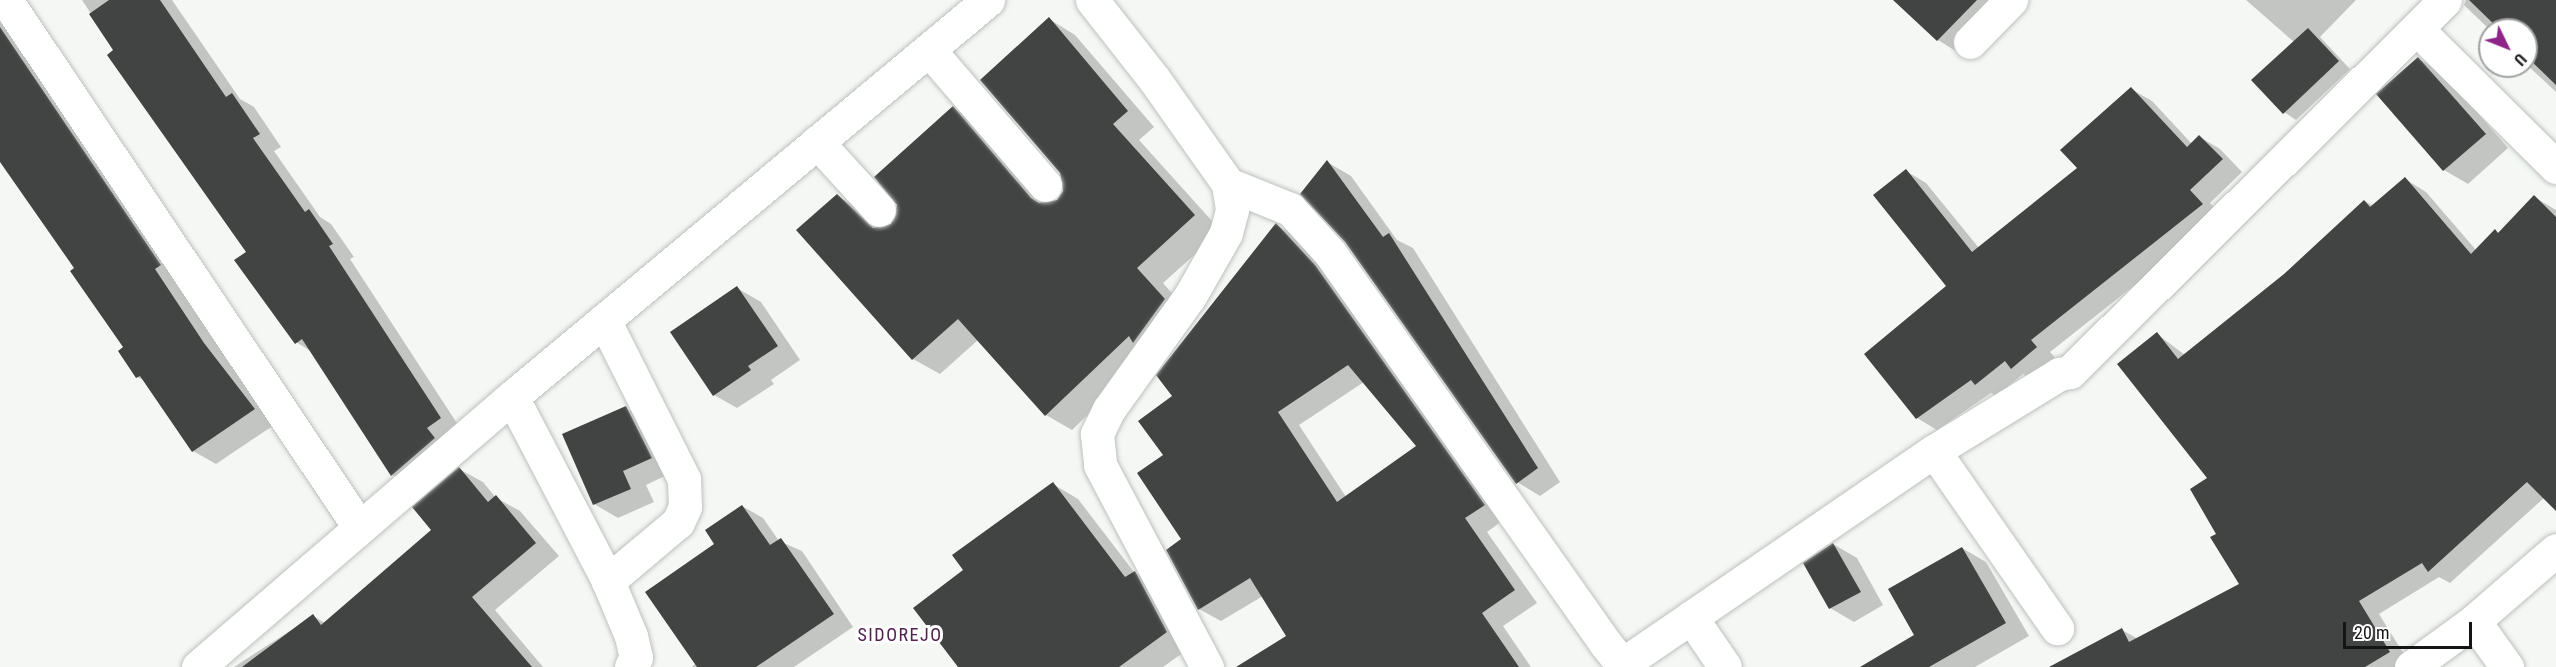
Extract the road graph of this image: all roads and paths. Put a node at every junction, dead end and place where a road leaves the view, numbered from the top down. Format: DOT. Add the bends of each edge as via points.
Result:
graph roads {
  1 [pos="6,0"];
  2 [pos="988,0"];
  3 [pos="1092,0"];
  4 [pos="2011,0"];
  5 [pos="2445,0"];
  6 [pos="2417,28"];
  7 [pos="1970,42"];
  8 [pos="929,50"];
  9 [pos="818,142"];
  10 [pos="2556,167"];
  11 [pos="1228,184"];
  12 [pos="1046,185"];
  13 [pos="879,210"];
  14 [pos="604,320"];
  15 [pos="513,397"];
  16 [pos="1934,451"];
  17 [pos="359,527"];
  18 [pos="2556,550"];
  19 [pos="608,581"];
  20 [pos="1691,617"];
  21 [pos="2474,621"];
  22 [pos="2057,628"];
  23 [pos="198,667"];
  24 [pos="631,667"];
  25 [pos="1207,667"];
  26 [pos="1725,667"];
  27 [pos="2411,667"];
  28 [pos="2507,667"];
  1 -- 17 [label="street"];
  2 -- 8 [label="street"];
  3 -- 11 [label="street"];
  4 -- 7 [label="street"];
  5 -- 6 [label="street"];
  6 -- 10 [label="street"];
  6 -- 16 [label="street" via="2097,349 2070,372 2060,374"];
  8 -- 9 [label="street"];
  8 -- 12 [label="street"];
  9 -- 13 [label="street"];
  9 -- 14 [label="street"];
  11 -- 20 [label="street" via="1290,209 1330,253 1618,659 1630,659"];
  11 -- 25 [label="street" via="1232,210 1226,233 1190,296 1109,409 1097,434 1100,465"];
  14 -- 15 [label="street"];
  14 -- 19 [label="street" via="684,479 685,507 678,522"];
  15 -- 17 [label="street"];
  15 -- 19 [label="street"];
  16 -- 20 [label="street"];
  16 -- 22 [label="street"];
  17 -- 23 [label="street"];
  18 -- 21 [label="street"];
  19 -- 24 [label="street" via="632,636 636,657"];
  20 -- 26 [label="street"];
  21 -- 27 [label="street"];
  21 -- 28 [label="street"];
}
